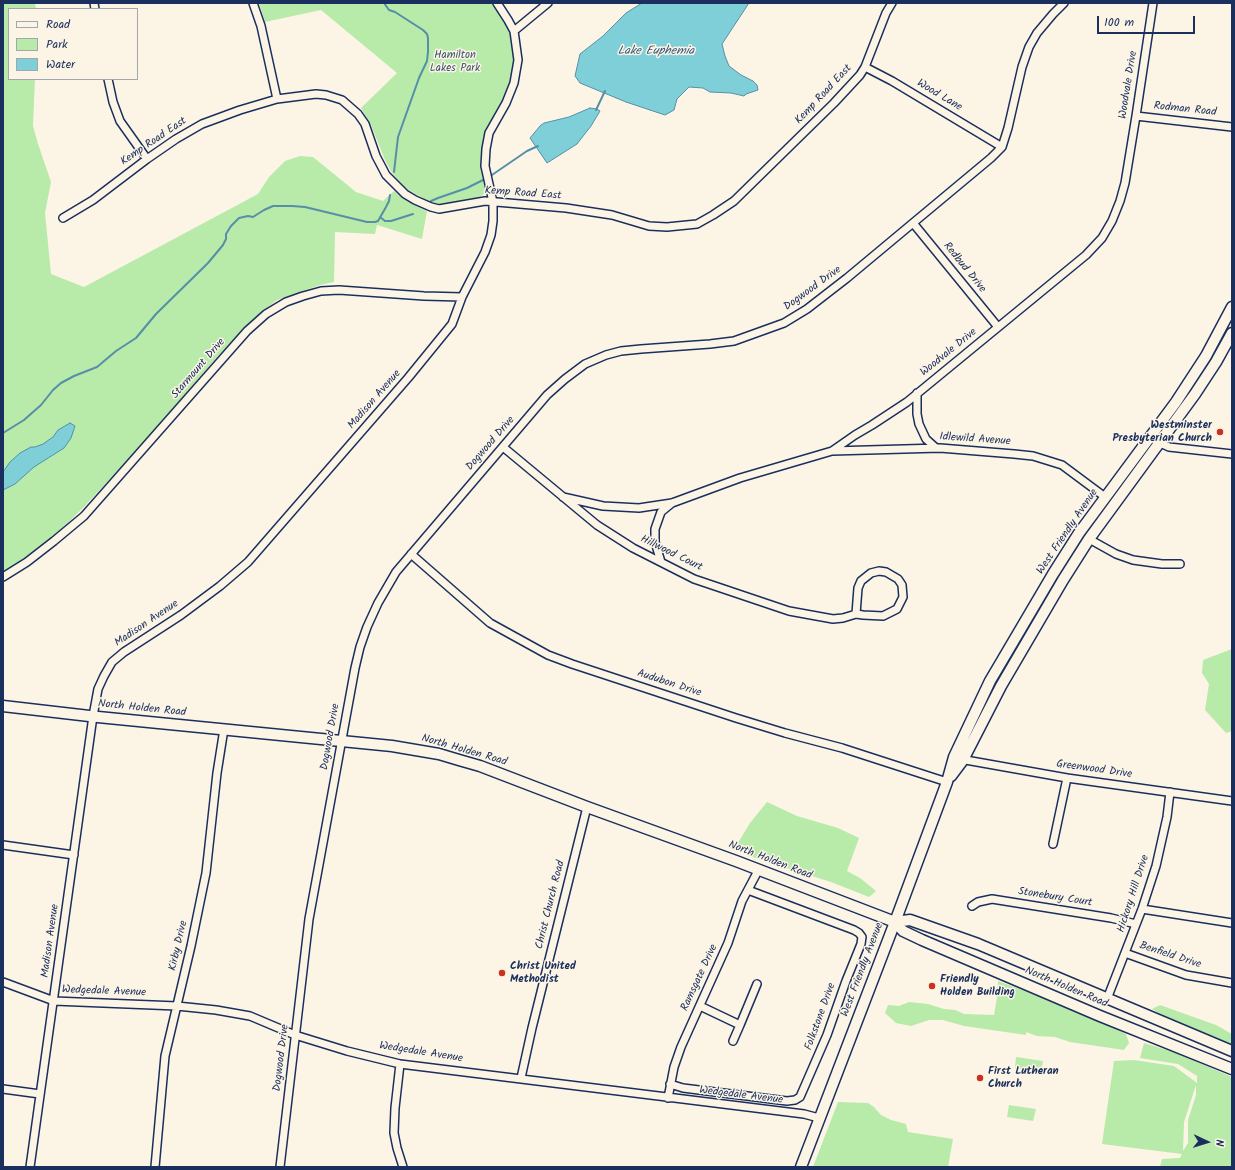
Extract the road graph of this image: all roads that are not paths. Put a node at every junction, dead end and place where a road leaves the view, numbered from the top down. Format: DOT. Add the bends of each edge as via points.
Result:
graph roads {
  1 [pos="253,3"];
  2 [pos="497,3"];
  3 [pos="548,3"];
  4 [pos="892,3"];
  5 [pos="1064,3"];
  6 [pos="1153,3"];
  7 [pos="514,31"];
  8 [pos="864,67"];
  9 [pos="108,80"];
  10 [pos="277,99"];
  11 [pos="1136,116"];
  12 [pos="1232,127"];
  13 [pos="1002,146"];
  14 [pos="147,159"];
  15 [pos="493,202"];
  16 [pos="63,218"];
  17 [pos="913,223"];
  18 [pos="462,298"];
  19 [pos="1232,307"];
  20 [pos="998,327"];
  21 [pos="1232,332"];
  22 [pos="917,393"];
  23 [pos="1151,436"];
  24 [pos="1160,443"];
  25 [pos="503,447"];
  26 [pos="936,448"];
  27 [pos="832,451"];
  28 [pos="1232,454"];
  29 [pos="563,497"];
  30 [pos="1105,497"];
  31 [pos="672,503"];
  32 [pos="1089,539"];
  33 [pos="411,554"];
  34 [pos="660,562"];
  35 [pos="1180,564"];
  36 [pos="3,577"];
  37 [pos="856,614"];
  38 [pos="3,706"];
  39 [pos="93,716"];
  40 [pos="224,729"];
  41 [pos="342,741"];
  42 [pos="958,758"];
  43 [pos="1067,778"];
  44 [pos="947,782"];
  45 [pos="1170,792"];
  46 [pos="1232,801"];
  47 [pos="587,807"];
  48 [pos="1053,844"];
  49 [pos="3,845"];
  50 [pos="74,855"];
  51 [pos="759,869"];
  52 [pos="748,890"];
  53 [pos="972,906"];
  54 [pos="1142,909"];
  55 [pos="894,922"];
  56 [pos="1232,922"];
  57 [pos="1136,924"];
  58 [pos="1125,953"];
  59 [pos="3,982"];
  60 [pos="1232,983"];
  61 [pos="757,984"];
  62 [pos="1107,999"];
  63 [pos="54,1001"];
  64 [pos="177,1006"];
  65 [pos="700,1006"];
  66 [pos="740,1025"];
  67 [pos="295,1035"];
  68 [pos="733,1041"];
  69 [pos="1232,1051"];
  70 [pos="400,1064"];
  71 [pos="1232,1069"];
  72 [pos="521,1078"];
  73 [pos="670,1084"];
  74 [pos="3,1090"];
  75 [pos="40,1094"];
  76 [pos="668,1098"];
  77 [pos="819,1118"];
  78 [pos="30,1167"];
  79 [pos="155,1167"];
  80 [pos="280,1167"];
  81 [pos="403,1167"];
  82 [pos="801,1167"];
  1 -- 10 [label="street"];
  2 -- 7 [label="street"];
  3 -- 7 [label="street"];
  4 -- 8 [label="street, Kemp Road East"];
  5 -- 13 [label="street, Dogwood Drive" via="1037,33 1029,47"];
  6 -- 11 [label="street, Woodvale Drive"];
  7 -- 15 [label="street" via="518,60 514,83 489,133 486,149 487,178"];
  8 -- 13 [label="street, Wood Lane" via="892,80"];
  8 -- 15 [label="street, Kemp Road East" via="860,75 834,103 734,201 697,224 649,226 612,215 574,209"];
  9 -- 14 [label="street" via="120,121"];
  10 -- 14 [label="street, Kemp Road East" via="202,124"];
  10 -- 15 [label="street, Kemp Road East" via="316,94 342,100 349,105 365,124 376,156 386,175 405,194 420,202 439,208"];
  11 -- 12 [label="street, Rodman Road"];
  11 -- 20 [label="street, Woodvale Drive" via="1120,201 1102,238 1086,255"];
  13 -- 17 [label="street, Dogwood Drive"];
  14 -- 16 [label="street, Kemp Road East" via="93,200"];
  15 -- 18 [label="street, Madison Avenue" via="493,221 486,252"];
  17 -- 20 [label="street, Redbud Drive"];
  17 -- 25 [label="street, Dogwood Drive" via="807,310 784,323 734,341 621,351 585,364 547,395"];
  18 -- 36 [label="street, Starmount Drive" via="321,291 286,302 266,314 243,336 84,516 27,562"];
  18 -- 39 [label="street, Madison Avenue" via="452,324 248,562 203,599 112,662 98,690"];
  19 -- 23 [label="main road, West Friendly Avenue" via="1206,356"];
  20 -- 22 [label="street, Woodvale Drive"];
  21 -- 24 [label="main road, West Friendly Avenue" via="1213,367"];
  22 -- 26 [label="street" via="919,424 926,439"];
  22 -- 27 [label="street, Woodvale Drive"];
  23 -- 24 [label="street"];
  23 -- 30 [label="main road, West Friendly Avenue"];
  24 -- 28 [label="street" via="1174,448"];
  24 -- 32 [label="main road, West Friendly Avenue"];
  25 -- 29 [label="street, Hillwood Court"];
  25 -- 33 [label="street, Dogwood Drive"];
  26 -- 27 [label="street, Idlewild Avenue"];
  26 -- 30 [label="street, Idlewild Avenue" via="1033,456 1062,465"];
  27 -- 31 [label="street, Woodvale Drive" via="740,478"];
  29 -- 31 [label="street, Woodvale Drive" via="603,506 639,508"];
  29 -- 34 [label="street, Hillwood Court" via="597,525"];
  30 -- 42 [label="main road, West Friendly Avenue" via="1053,574 990,681"];
  31 -- 34 [label="street" via="661,512 654,529"];
  32 -- 35 [label="street" via="1133,560"];
  32 -- 42 [label="main road, West Friendly Avenue"];
  33 -- 41 [label="street, Dogwood Drive" via="396,572 367,627 355,668"];
  33 -- 44 [label="street, Audubon Drive" via="490,623 548,655 736,718 842,748"];
  34 -- 37 [label="street, Hillwood Court" via="694,579 789,611 833,619"];
  37 -- 37 [label="street, Hillwood Court" via="883,616 897,609 903,597 902,585 898,579 879,570 865,576 858,588"];
  38 -- 39 [label="main road, North Holden Road"];
  39 -- 40 [label="main road, North Holden Road"];
  39 -- 50 [label="street, Madison Avenue"];
  40 -- 41 [label="main road, North Holden Road"];
  40 -- 64 [label="street, Kirby Drive" via="206,873"];
  41 -- 47 [label="main road, North Holden Road" via="404,747 439,754 480,766"];
  41 -- 67 [label="street, Dogwood Drive" via="309,919"];
  42 -- 43 [label="street, Greenwood Drive"];
  42 -- 44 [label="main road, West Friendly Avenue"];
  43 -- 45 [label="street, Greenwood Drive"];
  43 -- 48 [label="street"];
  44 -- 55 [label="main road, West Friendly Avenue"];
  45 -- 46 [label="street, Greenwood Drive"];
  45 -- 54 [label="street, Hickory Hill Drive" via="1156,866"];
  47 -- 51 [label="main road, North Holden Road"];
  47 -- 72 [label="street, Christ Church Road"];
  49 -- 50 [label="street"];
  50 -- 63 [label="street, Madison Avenue"];
  51 -- 52 [label="street, Ramsgate Drive"];
  51 -- 55 [label="main road, North Holden Road"];
  52 -- 65 [label="street, Ramsgate Drive"];
  52 -- 73 [label="street, Folkstone Drive" via="854,930 862,937 827,1035 800,1097 795,1100 683,1088"];
  53 -- 57 [label="street, Stonebury Court" via="992,899"];
  54 -- 56 [label="street"];
  54 -- 57 [label="street, Hickory Hill Drive"];
  55 -- 62 [label="main road, North Holden Road" via="910,920 931,926"];
  55 -- 71 [label="main road, North Holden Road" via="903,931 922,940"];
  55 -- 77 [label="main road, West Friendly Avenue"];
  57 -- 58 [label="street, Hickory Hill Drive"];
  58 -- 60 [label="street, Benfield Drive" via="1186,975"];
  58 -- 62 [label="street, Hickory Hill Drive"];
  59 -- 63 [label="street, Wedgedale Avenue"];
  61 -- 66 [label="street"];
  62 -- 69 [label="main road, North Holden Road"];
  63 -- 64 [label="street, Wedgedale Avenue"];
  63 -- 75 [label="street, Madison Avenue"];
  64 -- 67 [label="street, Wedgedale Avenue" via="250,1016"];
  64 -- 79 [label="street, Kirby Drive" via="165,1056"];
  65 -- 66 [label="street"];
  65 -- 73 [label="street, Ramsgate Drive" via="681,1047"];
  66 -- 68 [label="street"];
  67 -- 70 [label="street, Wedgedale Avenue"];
  67 -- 80 [label="street, Dogwood Drive"];
  70 -- 72 [label="street, Wedgedale Avenue"];
  70 -- 81 [label="street" via="394,1133"];
  72 -- 76 [label="street, Wedgedale Avenue"];
  73 -- 76 [label="street, Ramsgate Drive"];
  74 -- 75 [label="street"];
  75 -- 78 [label="street, Madison Avenue"];
  76 -- 77 [label="street, Wedgedale Avenue"];
  77 -- 82 [label="main road, West Friendly Avenue"];
}
